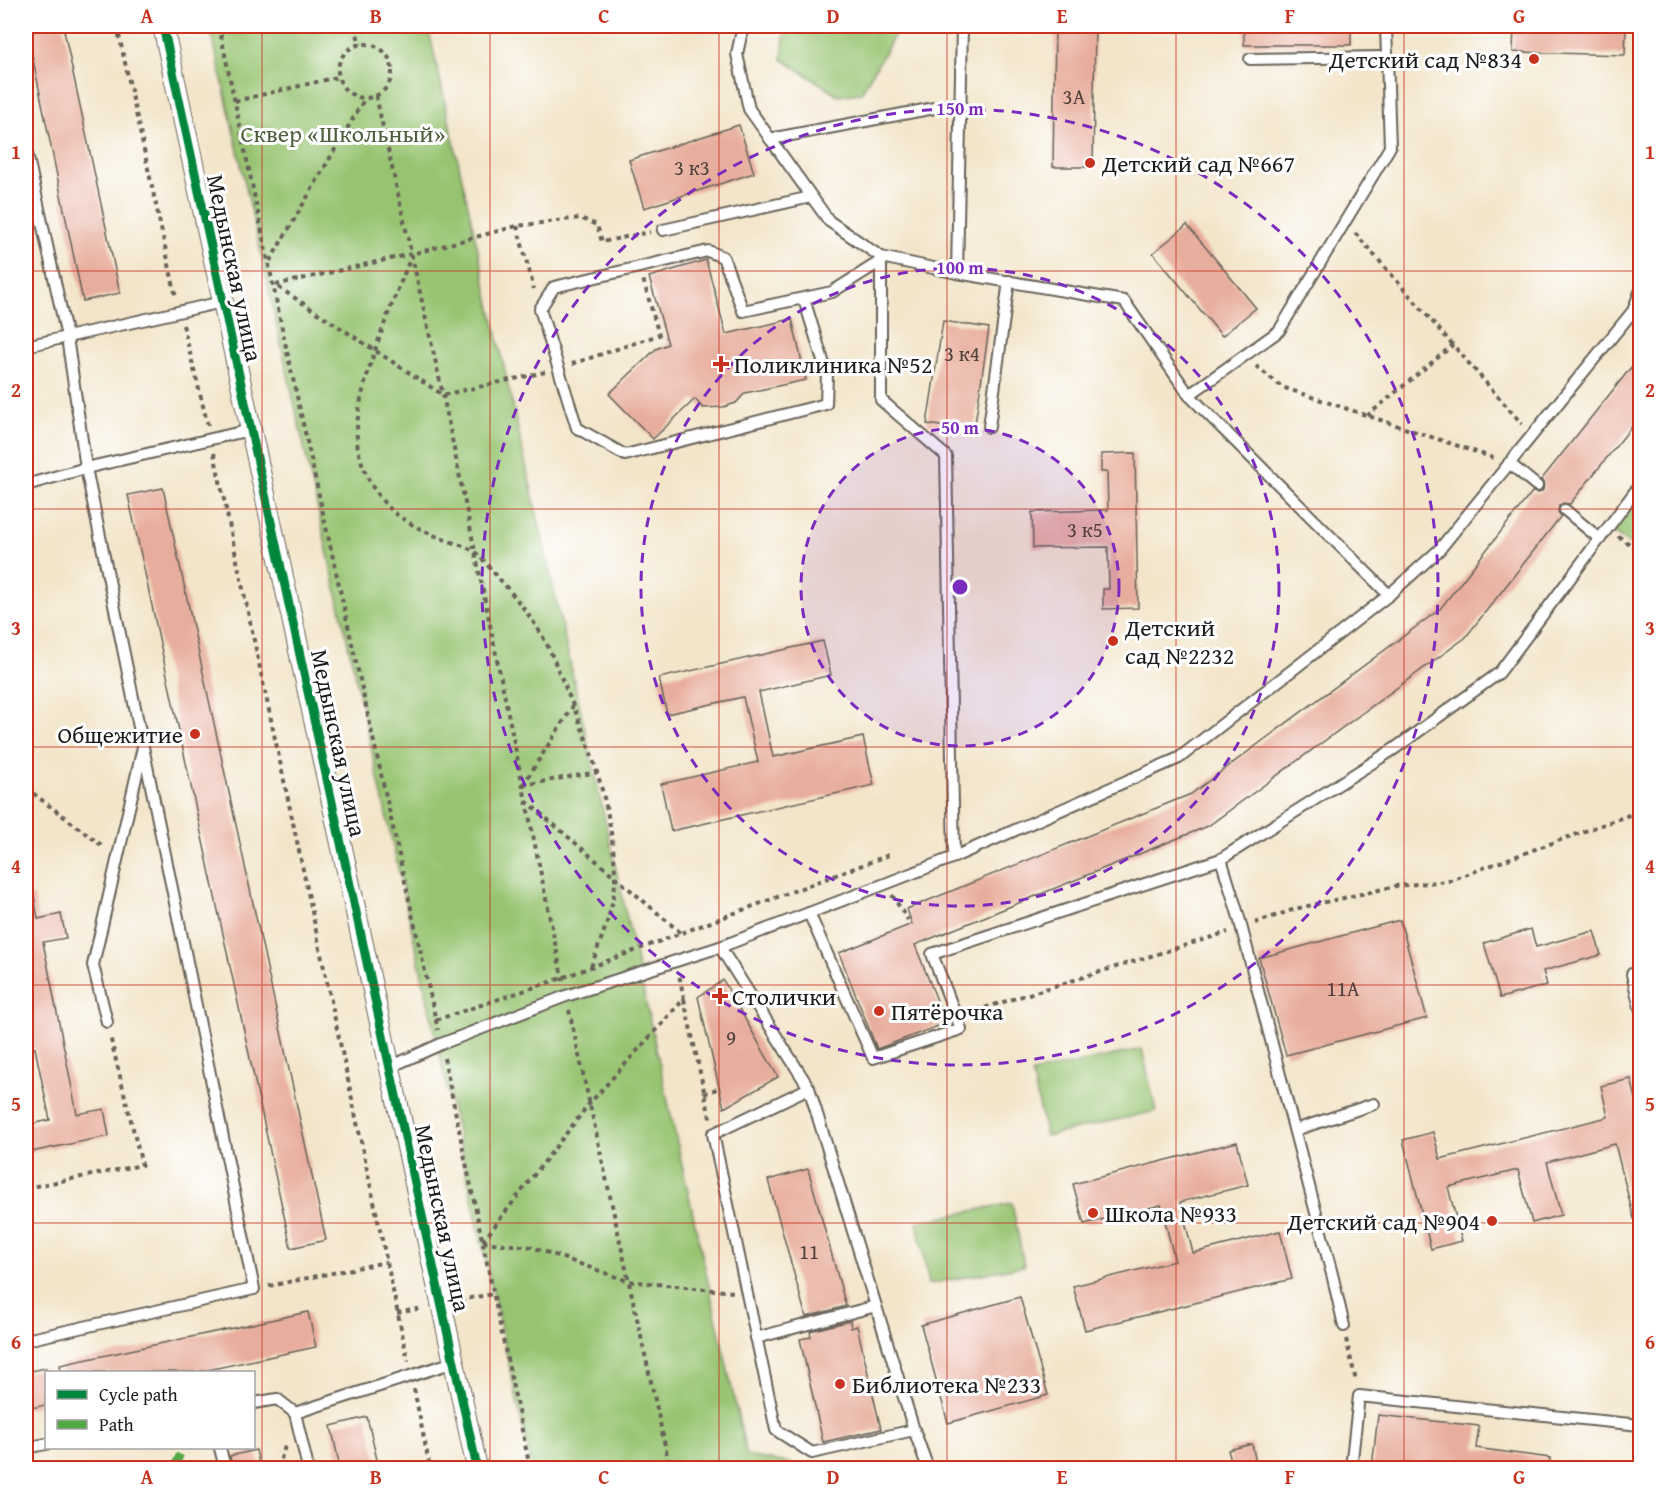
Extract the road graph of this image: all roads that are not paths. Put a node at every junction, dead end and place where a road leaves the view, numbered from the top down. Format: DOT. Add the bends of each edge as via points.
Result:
graph roads {
  1 [pos="163,26"];
  2 [pos="743,26"];
  3 [pos="962,26"];
  4 [pos="1386,26"];
  5 [pos="1387,57"];
  6 [pos="1250,59"];
  7 [pos="961,103"];
  8 [pos="770,139"];
  9 [pos="26,149"];
  10 [pos="812,197"];
  11 [pos="663,230"];
  12 [pos="881,259"];
  13 [pos="957,273"];
  14 [pos="1009,282"];
  15 [pos="1641,292"];
  16 [pos="804,298"];
  17 [pos="222,302"];
  18 [pos="67,337"];
  19 [pos="26,346"];
  20 [pos="1189,395"];
  21 [pos="989,427"];
  22 [pos="250,430"];
  23 [pos="1509,464"];
  24 [pos="86,468"];
  25 [pos="26,485"];
  26 [pos="1641,485"];
  27 [pos="1537,486"];
  28 [pos="1565,510"];
  29 [pos="1600,539"];
  30 [pos="1389,595"];
  31 [pos="144,744"];
  32 [pos="954,857"];
  33 [pos="1221,859"];
  34 [pos="809,913"];
  35 [pos="720,947"];
  36 [pos="1641,973"];
  37 [pos="1641,1008"];
  38 [pos="107,1022"];
  39 [pos="390,1067"];
  40 [pos="809,1088"];
  41 [pos="1374,1104"];
  42 [pos="1294,1130"];
  43 [pos="876,1306"];
  44 [pos="1344,1326"];
  45 [pos="756,1338"];
  46 [pos="26,1340"];
  47 [pos="454,1362"];
  48 [pos="255,1403"];
  49 [pos="295,1413"];
  50 [pos="1641,1425"];
  51 [pos="914,1430"];
  52 [pos="45,1444"];
  53 [pos="26,1448"];
  54 [pos="220,1449"];
  55 [pos="225,1468"];
  56 [pos="308,1468"];
  57 [pos="477,1468"];
  58 [pos="928,1468"];
  59 [pos="1351,1468"];
  1 -- 17 [label="street, Медынская улица"];
  2 -- 8 [label="lane" via="736,54 749,109"];
  3 -- 7 [label="lane"];
  4 -- 5 [label="lane"];
  5 -- 6 [label="lane"];
  5 -- 20 [label="lane" via="1390,147 1279,332"];
  7 -- 8 [label="lane"];
  7 -- 13 [label="lane"];
  8 -- 10 [label="lane"];
  9 -- 18 [label="lane"];
  10 -- 11 [label="lane"];
  10 -- 12 [label="lane" via="829,221"];
  12 -- 13 [label="lane"];
  12 -- 16 [label="lane" via="832,292"];
  12 -- 32 [label="lane" via="881,400 946,456"];
  13 -- 14 [label="lane"];
  14 -- 20 [label="lane" via="1124,301"];
  14 -- 21 [label="lane"];
  15 -- 23 [label="lane" via="1633,311"];
  16 -- 16 [label="lane" via="827,374 825,404 625,455 577,428 540,309 554,287 708,251 723,257 743,311"];
  17 -- 18 [label="lane"];
  17 -- 22 [label="street, Медынская улица"];
  18 -- 19 [label="lane"];
  18 -- 24 [label="lane"];
  20 -- 30 [label="lane"];
  22 -- 24 [label="lane"];
  22 -- 39 [label="street, Медынская улица"];
  23 -- 27 [label="lane"];
  23 -- 30 [label="lane" via="1439,550"];
  24 -- 25 [label="lane"];
  24 -- 31 [label="lane"];
  26 -- 29 [label="lane"];
  28 -- 29 [label="lane"];
  29 -- 33 [label="lane" via="1499,674 1394,749"];
  30 -- 32 [label="lane" via="1179,758"];
  31 -- 38 [label="lane" via="93,965"];
  31 -- 46 [label="lane" via="254,1289"];
  32 -- 34 [label="lane"];
  33 -- 34 [label="lane" via="932,954 961,1029 873,1058"];
  33 -- 42 [label="lane"];
  34 -- 35 [label="lane"];
  35 -- 39 [label="lane" via="566,996"];
  35 -- 40 [label="lane"];
  36 -- 37 [label="lane" via="1632,974"];
  39 -- 47 [label="street, Медынская улица"];
  40 -- 43 [label="lane"];
  40 -- 45 [label="lane" via="713,1134"];
  41 -- 42 [label="lane"];
  42 -- 44 [label="lane"];
  43 -- 45 [label="lane"];
  43 -- 51 [label="lane"];
  45 -- 51 [label="lane" via="776,1430 812,1453"];
  47 -- 49 [label="lane"];
  47 -- 57 [label="street, Медынская улица"];
  48 -- 49 [label="lane" via="277,1399"];
  49 -- 56 [label="lane"];
  50 -- 59 [label="lane" via="1359,1396"];
  51 -- 58 [label="lane"];
  52 -- 53 [label="lane"];
  54 -- 55 [label="lane"];
}
